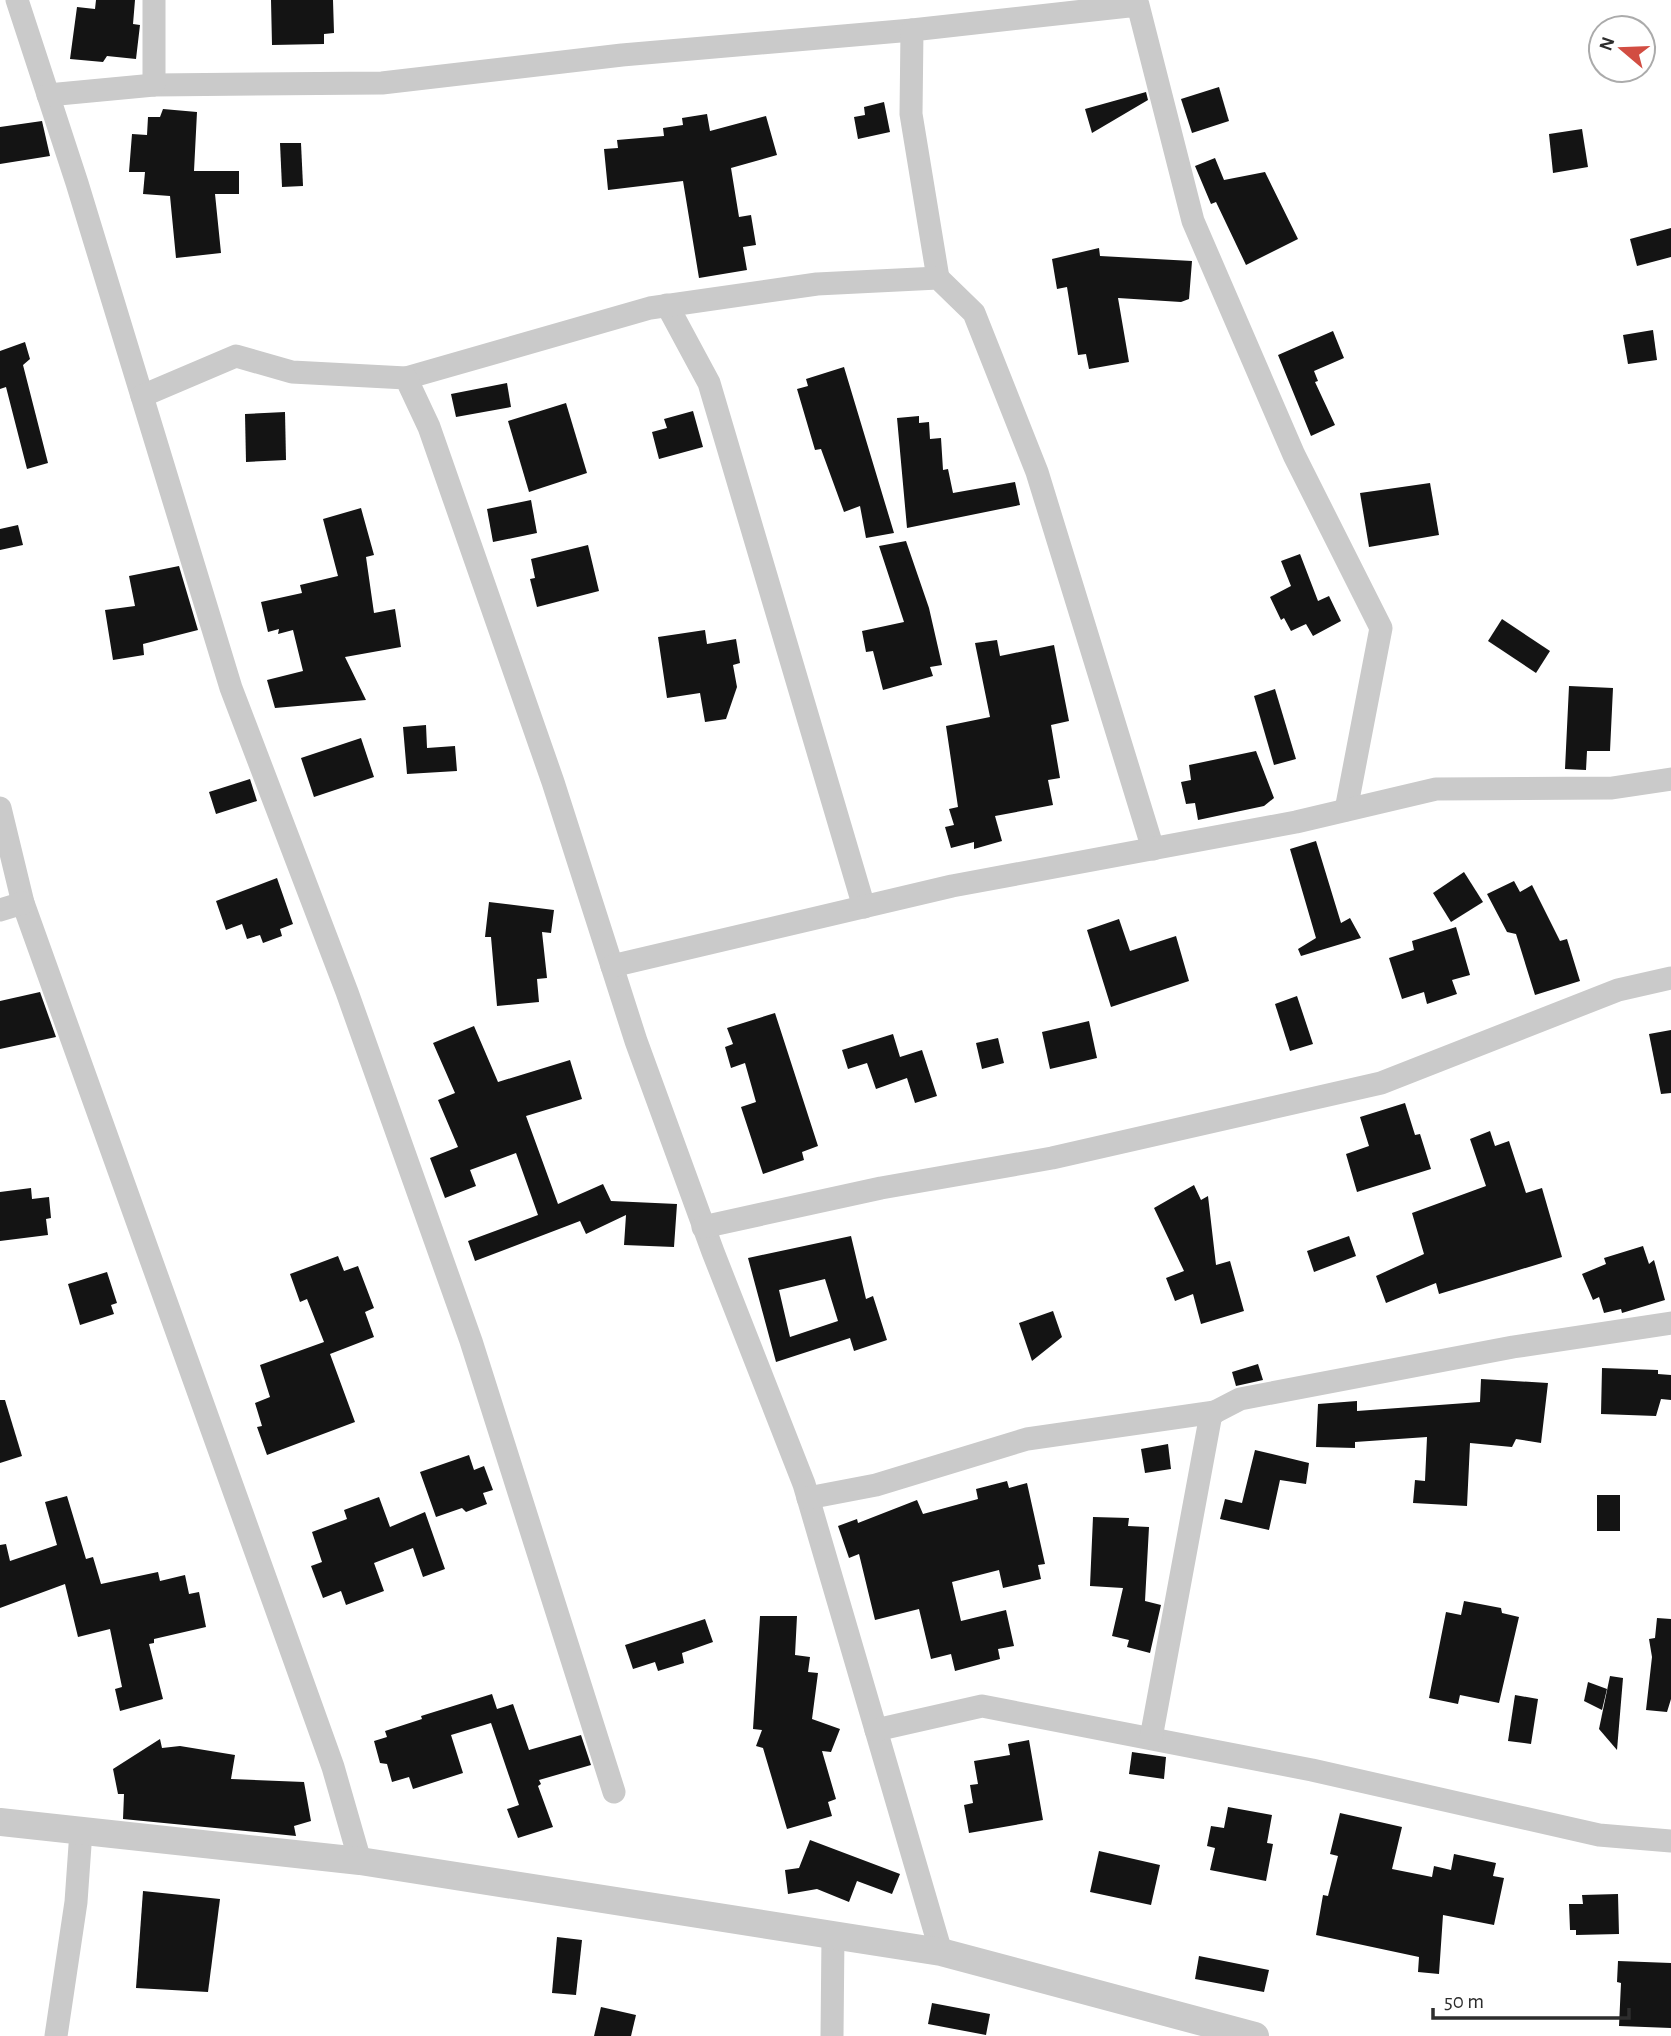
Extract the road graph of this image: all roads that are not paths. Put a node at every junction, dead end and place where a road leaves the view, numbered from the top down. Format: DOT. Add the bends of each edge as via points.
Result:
graph roads {
  1 [pos="17,0"];
  2 [pos="154,0"];
  3 [pos="0,8"];
  4 [pos="912,30"];
  5 [pos="154,85"];
  6 [pos="48,95"];
  7 [pos="937,278"];
  8 [pos="667,305"];
  9 [pos="406,378"];
  10 [pos="142,396"];
  11 [pos="1671,779"];
  12 [pos="0,808"];
  13 [pos="1346,810"];
  14 [pos="1153,849"];
  15 [pos="23,902"];
  16 [pos="864,907"];
  17 [pos="0,910"];
  18 [pos="612,966"];
  19 [pos="1671,978"];
  20 [pos="704,1227"];
  21 [pos="1671,1323"];
  22 [pos="1215,1412"];
  23 [pos="808,1498"];
  24 [pos="876,1730"];
  25 [pos="1151,1738"];
  26 [pos="614,1792"];
  27 [pos="0,1822"];
  28 [pos="81,1831"];
  29 [pos="1671,1841"];
  30 [pos="360,1861"];
  31 [pos="833,1935"];
  32 [pos="941,1952"];
  33 [pos="1183,2026"];
  34 [pos="57,2036"];
  35 [pos="832,2036"];
  36 [pos="1255,2036"];
  1 -- 3 [label="street"];
  1 -- 6 [label="street"];
  2 -- 5 [label="street"];
  4 -- 5 [label="street" via="622,55 382,83"];
  4 -- 7 [label="street" via="911,114"];
  4 -- 13 [label="street" via="1138,5 1193,221 1294,455 1381,628"];
  5 -- 6 [label="street"];
  6 -- 10 [label="street"];
  7 -- 8 [label="street" via="817,284"];
  7 -- 14 [label="street" via="974,313 1037,472"];
  8 -- 9 [label="street"];
  8 -- 16 [label="street" via="709,383"];
  9 -- 10 [label="street" via="292,372 236,356"];
  9 -- 18 [label="street" via="434,440"];
  10 -- 26 [label="street" via="232,688 471,1341"];
  11 -- 13 [label="street" via="1612,788 1436,789"];
  12 -- 15 [label="street"];
  13 -- 14 [label="street"];
  14 -- 16 [label="street"];
  15 -- 17 [label="street"];
  15 -- 30 [label="street" via="333,1767"];
  16 -- 18 [label="street"];
  18 -- 20 [label="street"];
  19 -- 20 [label="street" via="1618,990 1381,1083 1052,1158 881,1188"];
  20 -- 23 [label="street"];
  21 -- 22 [label="street" via="1513,1347 1240,1399"];
  22 -- 23 [label="street" via="1027,1439 876,1485"];
  22 -- 25 [label="street" via="1211,1414"];
  23 -- 24 [label="street"];
  24 -- 25 [label="street" via="982,1706"];
  24 -- 32 [label="street"];
  25 -- 29 [label="street" via="1599,1835"];
  27 -- 28 [label="street"];
  28 -- 30 [label="street"];
  28 -- 34 [label="street"];
  30 -- 31 [label="street"];
  31 -- 32 [label="street"];
  31 -- 35 [label="street"];
  32 -- 33 [label="street"];
  33 -- 36 [label="street"];
}
